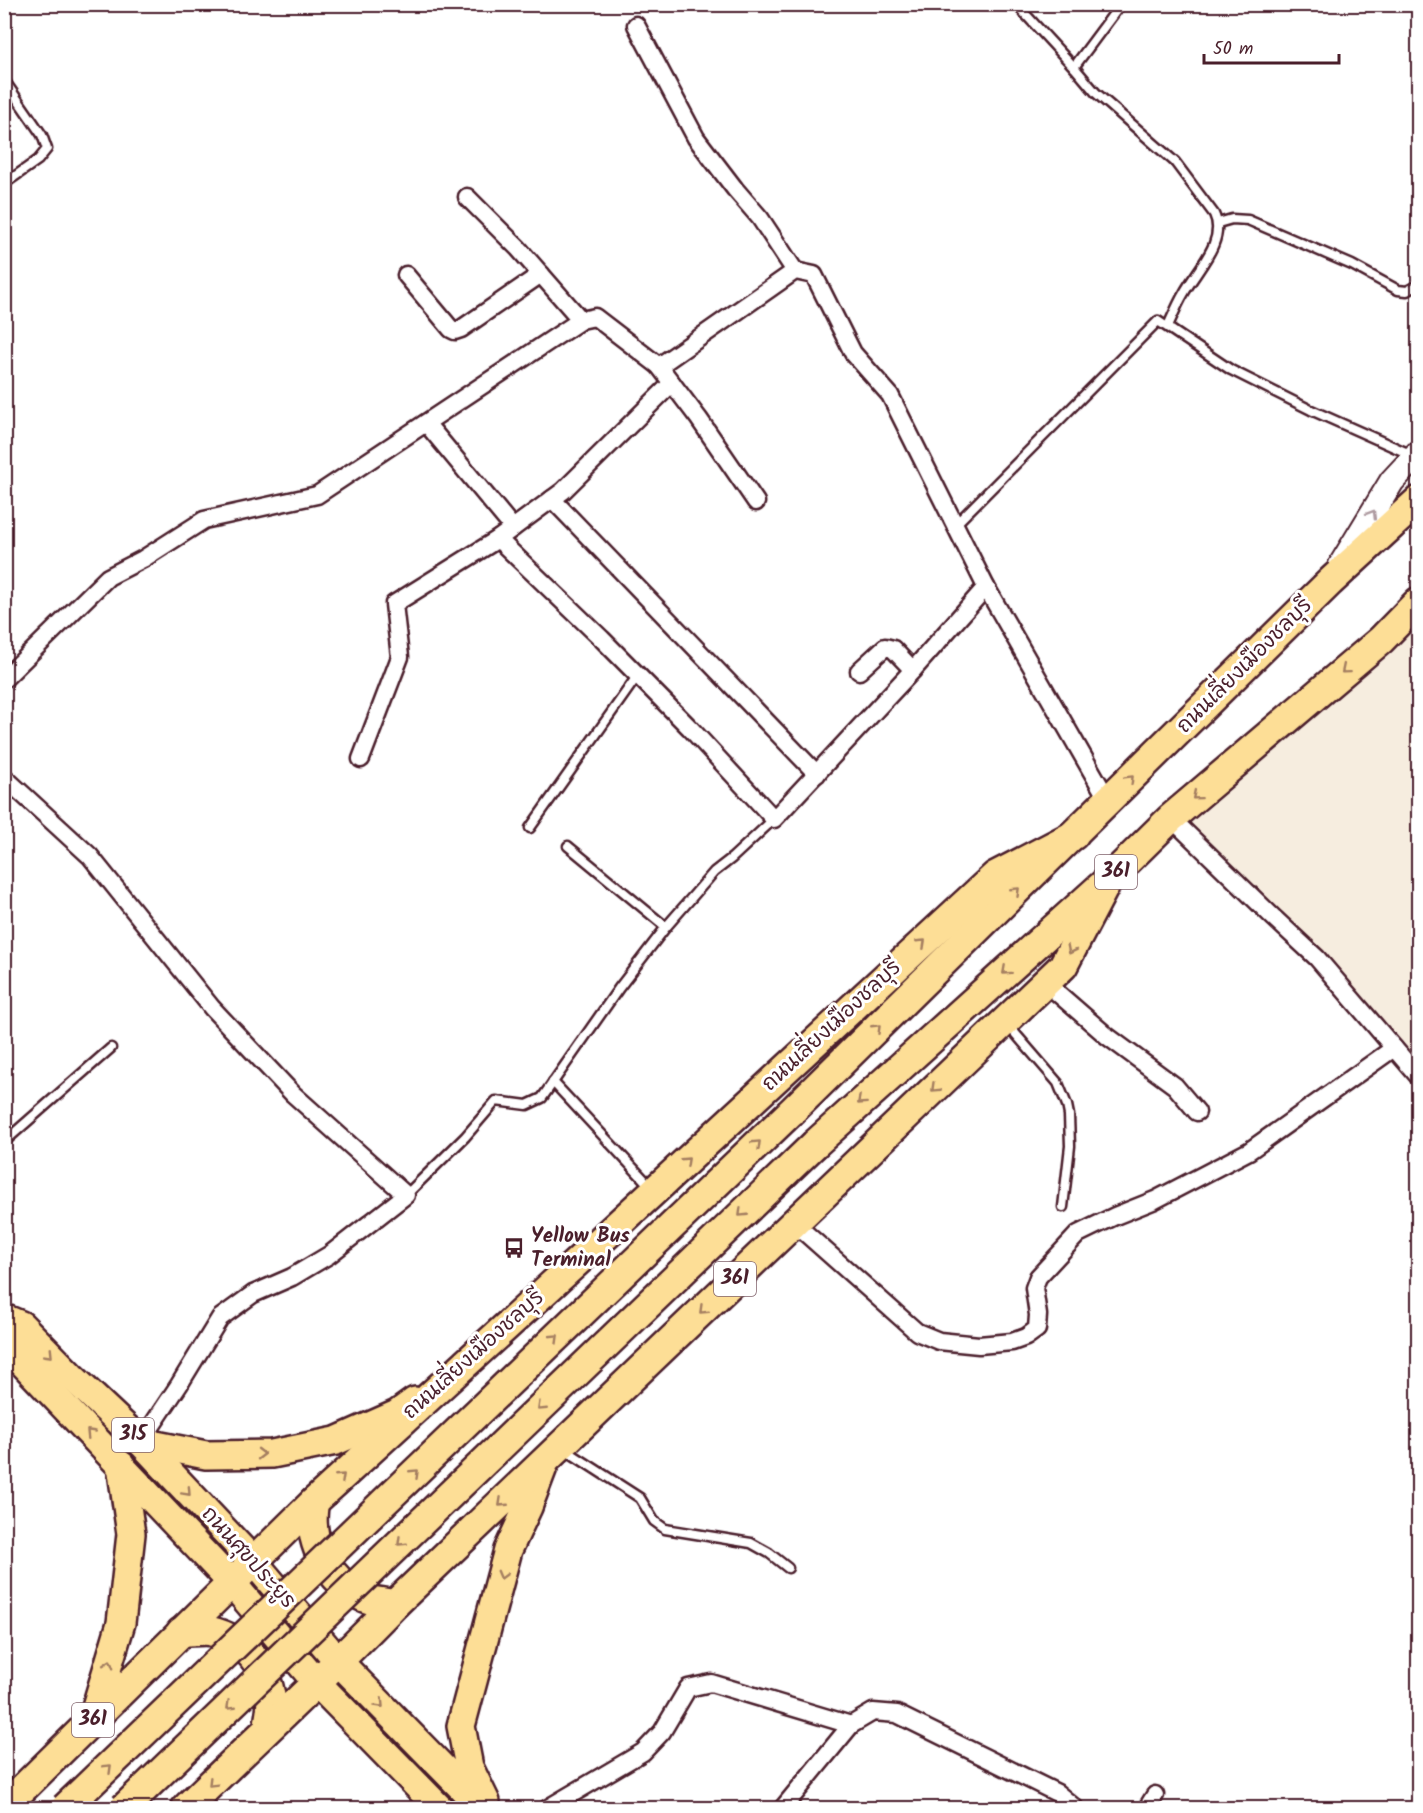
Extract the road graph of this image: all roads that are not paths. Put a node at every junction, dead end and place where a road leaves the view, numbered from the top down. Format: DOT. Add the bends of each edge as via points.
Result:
graph roads {
  1 [pos="1016,4"];
  2 [pos="1121,4"];
  3 [pos="636,26"];
  4 [pos="1074,67"];
  5 [pos="4,80"];
  6 [pos="4,184"];
  7 [pos="467,197"];
  8 [pos="1218,223"];
  9 [pos="795,272"];
  10 [pos="541,274"];
  11 [pos="406,275"];
  12 [pos="1419,285"];
  13 [pos="581,320"];
  14 [pos="1168,326"];
  15 [pos="659,366"];
  16 [pos="672,383"];
  17 [pos="426,423"];
  18 [pos="1417,455"];
  19 [pos="552,499"];
  20 [pos="1419,501"];
  21 [pos="756,502"];
  22 [pos="955,525"];
  23 [pos="513,528"];
  24 [pos="498,539"];
  25 [pos="1330,582"];
  26 [pos="986,587"];
  27 [pos="1419,602"];
  28 [pos="1419,612"];
  29 [pos="1381,640"];
  30 [pos="859,670"];
  31 [pos="913,670"];
  32 [pos="638,675"];
  33 [pos="4,679"];
  34 [pos="361,759"];
  35 [pos="817,774"];
  36 [pos="4,777"];
  37 [pos="1108,800"];
  38 [pos="1171,818"];
  39 [pos="774,819"];
  40 [pos="530,828"];
  41 [pos="1074,835"];
  42 [pos="568,846"];
  43 [pos="1108,880"];
  44 [pos="666,927"];
  45 [pos="1046,982"];
  46 [pos="1005,1021"];
  47 [pos="111,1048"];
  48 [pos="1394,1048"];
  49 [pos="1419,1076"];
  50 [pos="553,1082"];
  51 [pos="1197,1113"];
  52 [pos="4,1142"];
  53 [pos="654,1191"];
  54 [pos="406,1194"];
  55 [pos="1063,1207"];
  56 [pos="794,1222"];
  57 [pos="4,1318"];
  58 [pos="4,1343"];
  59 [pos="451,1376"];
  60 [pos="141,1442"];
  61 [pos="553,1454"];
  62 [pos="121,1465"];
  63 [pos="314,1502"];
  64 [pos="253,1561"];
  65 [pos="788,1568"];
  66 [pos="231,1582"];
  67 [pos="395,1604"];
  68 [pos="181,1632"];
  69 [pos="339,1662"];
  70 [pos="317,1683"];
  71 [pos="92,1720"];
  72 [pos="851,1725"];
  73 [pos="268,1728"];
  74 [pos="4,1807"];
  75 [pos="65,1809"];
  76 [pos="124,1809"];
  77 [pos="186,1809"];
  78 [pos="439,1809"];
  79 [pos="482,1809"];
  80 [pos="489,1809"];
  81 [pos="548,1809"];
  82 [pos="783,1809"];
  83 [pos="1075,1809"];
  1 -- 4 [label="lane"];
  2 -- 4 [label="lane"];
  3 -- 9 [label="street" via="696,138 760,218"];
  4 -- 8 [label="lane" via="1096,93 1175,162"];
  5 -- 6 [label="lane" via="42,135 47,149"];
  7 -- 10 [label="street"];
  8 -- 12 [label="lane" via="1248,220 1352,265 1398,290 1407,291"];
  8 -- 14 [label="lane" via="1208,255"];
  9 -- 15 [label="street"];
  9 -- 22 [label="street" via="814,275 853,353 890,395"];
  10 -- 11 [label="street" via="455,331"];
  10 -- 13 [label="street"];
  13 -- 15 [label="street" via="595,317"];
  13 -- 17 [label="street"];
  14 -- 18 [label="lane" via="1231,370 1311,410"];
  14 -- 22 [label="lane" via="1158,321"];
  15 -- 16 [label="street"];
  16 -- 19 [label="street"];
  16 -- 21 [label="street"];
  17 -- 23 [label="street"];
  17 -- 33 [label="street" via="317,495 204,520 108,577"];
  25 -- 18 [label="main road, 361, one-way" via="1392,481"];
  19 -- 23 [label="street"];
  19 -- 35 [label="street"];
  20 -- 25 [label="highway, ถนนเลี่ยงเมืองชลบุรี / 361"];
  22 -- 26 [label="street"];
  23 -- 24 [label="street"];
  24 -- 32 [label="street"];
  24 -- 34 [label="street" via="394,604 400,657"];
  37 -- 25 [label="highway, ถนนเลี่ยงเมืองชลบุรี / 361, one-way"];
  26 -- 31 [label="street"];
  26 -- 37 [label="street"];
  27 -- 29 [label="highway, 361"];
  28 -- 29 [label="main road, 361"];
  29 -- 38 [label="highway, 361, one-way"];
  30 -- 31 [label="street" via="885,647 893,649"];
  31 -- 35 [label="street"];
  32 -- 39 [label="street"];
  32 -- 40 [label="lane"];
  35 -- 39 [label="street"];
  36 -- 54 [label="street" via="90,856 212,1008 293,1094"];
  37 -- 41 [label="highway, ถนนเลี่ยงเมืองชลบุรี / 361"];
  38 -- 43 [label="highway, 361"];
  38 -- 48 [label="street" via="1317,958"];
  39 -- 44 [label="lane" via="714,872"];
  53 -- 41 [label="highway, ถนนเลี่ยงเมืองชลบุรี / 361, one-way" via="995,876"];
  75 -- 41 [label="highway, ถนนเลี่ยงเมืองชลบุรี / 361, one-way, bridge"];
  42 -- 44 [label="lane"];
  43 -- 45 [label="highway, 361, one-way" via="1063,966"];
  43 -- 76 [label="highway, 361, one-way, bridge" via="814,1143"];
  44 -- 50 [label="lane"];
  45 -- 46 [label="highway, 361"];
  45 -- 51 [label="street" via="1107,1036 1175,1086"];
  46 -- 55 [label="lane" via="1058,1083 1067,1105 1070,1146"];
  46 -- 56 [label="highway, 361, one-way"];
  47 -- 52 [label="lane"];
  48 -- 49 [label="street"];
  48 -- 56 [label="street" via="1249,1151 1155,1200 1078,1234 1038,1277 1034,1288 1036,1329 1012,1342 979,1345 939,1341 917,1332"];
  50 -- 53 [label="lane"];
  50 -- 54 [label="lane" via="542,1098 527,1105 496,1101"];
  53 -- 59 [label="highway, ถนนเลี่ยงเมืองชลบุรี / 361"];
  54 -- 60 [label="street" via="329,1255 254,1294 220,1318"];
  56 -- 61 [label="highway, 361, one-way"];
  57 -- 60 [label="main road, ถนนศุขประยูร / 315, one-way" via="21,1325"];
  62 -- 58 [label="main road, ถนนศุขประยูร / 315, one-way"];
  60 -- 59 [label="main road, one-way" via="206,1455 272,1454 304,1448 336,1441 397,1414"];
  63 -- 59 [label="highway, ถนนเลี่ยงเมืองชลบุรี / 361, one-way"];
  60 -- 64 [label="main road, ถนนศุขประยูร / 315, one-way"];
  61 -- 65 [label="lane" via="640,1498 654,1521 665,1529 751,1543"];
  61 -- 67 [label="highway, 361, one-way"];
  61 -- 80 [label="main road, one-way" via="508,1550 461,1726 469,1767"];
  62 -- 66 [label="main road, ถนนศุขประยูร / 315"];
  71 -- 62 [label="main road, one-way" via="121,1623 131,1534"];
  63 -- 64 [label="highway, ถนนเลี่ยงเมืองชลบุรี / 361"];
  63 -- 67 [label="highway" via="313,1527 319,1551 331,1572 349,1589 371,1600"];
  64 -- 66 [label="highway, ถนนเลี่ยงเมืองชลบุรี / 361"];
  64 -- 69 [label="main road, ถนนศุขประยูร / 315"];
  66 -- 68 [label="highway, ถนนเลี่ยงเมืองชลบุรี / 361"];
  66 -- 70 [label="main road, ถนนศุขประยูร / 315"];
  67 -- 69 [label="highway, 361"];
  68 -- 71 [label="highway, ถนนเลี่ยงเมืองชลบุรี / 361"];
  68 -- 73 [label="highway" via="207,1631 232,1638 253,1654 266,1676 272,1702"];
  69 -- 70 [label="highway, 361"];
  69 -- 79 [label="main road, ถนนศุขประยูร / 315, one-way"];
  70 -- 73 [label="highway, 361"];
  70 -- 78 [label="main road, ถนนศุขประยูร / 315"];
  71 -- 74 [label="highway, ถนนเลี่ยงเมืองชลบุรี / 361"];
  72 -- 81 [label="street" via="711,1683 688,1688 662,1732 643,1752"];
  72 -- 82 [label="street"];
  72 -- 83 [label="street" via="873,1712 897,1713 1057,1793"];
  73 -- 77 [label="highway, 361, one-way"];
}
